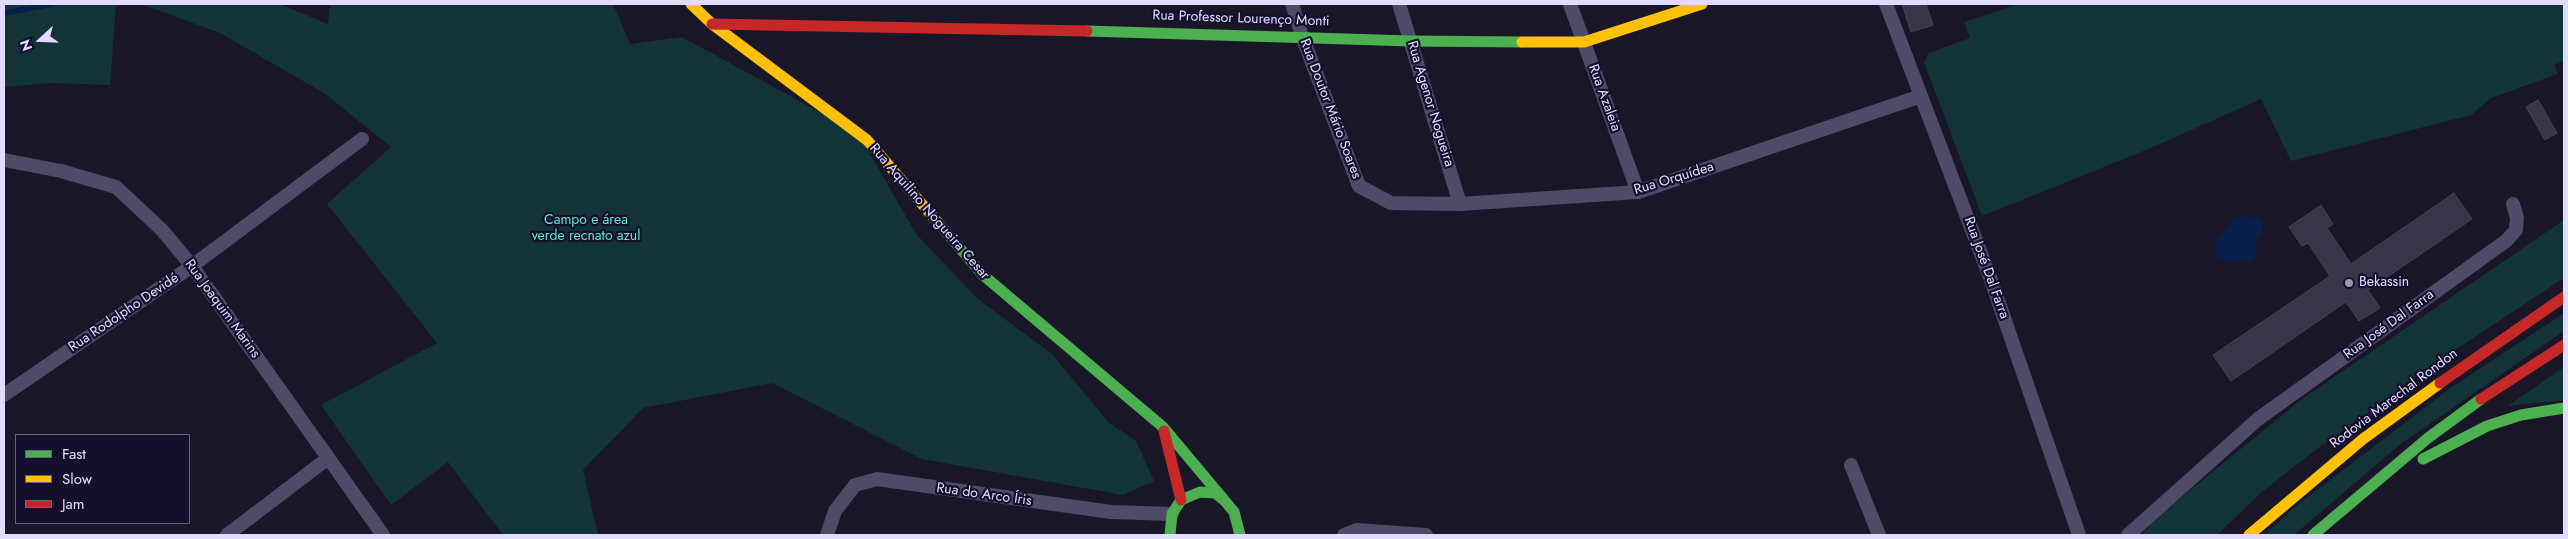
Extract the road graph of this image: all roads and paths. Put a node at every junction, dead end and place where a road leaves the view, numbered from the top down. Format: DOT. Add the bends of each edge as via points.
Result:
graph roads {
  1 [pos="691,4"];
  2 [pos="1292,4"];
  3 [pos="1399,4"];
  4 [pos="1570,4"];
  5 [pos="1702,4"];
  6 [pos="1886,4"];
  7 [pos="712,24"];
  8 [pos="1302,36"];
  9 [pos="1410,41"];
  10 [pos="1584,42"];
  11 [pos="1921,96"];
  12 [pos="362,139"];
  13 [pos="4,160"];
  14 [pos="1359,186"];
  15 [pos="1638,192"];
  16 [pos="1460,204"];
  17 [pos="2513,204"];
  18 [pos="192,266"];
  19 [pos="2564,291"];
  20 [pos="2564,297"];
  21 [pos="2528,321"];
  22 [pos="2564,345"];
  23 [pos="4,395"];
  24 [pos="2564,408"];
  25 [pos="1163,427"];
  26 [pos="327,459"];
  27 [pos="1851,465"];
  28 [pos="1180,500"];
  29 [pos="1225,501"];
  30 [pos="2339,511"];
  31 [pos="1172,514"];
  32 [pos="227,535"];
  33 [pos="383,535"];
  34 [pos="828,535"];
  35 [pos="1170,535"];
  36 [pos="1241,535"];
  37 [pos="1344,535"];
  38 [pos="1426,535"];
  39 [pos="1879,535"];
  40 [pos="2079,535"];
  41 [pos="2128,535"];
  42 [pos="2249,535"];
  43 [pos="2313,535"];
  1 -- 7 [label="main road, Rua Aquilino Nogueira Cesar"];
  2 -- 8 [label="street, Rua Doutor Mário Soares"];
  3 -- 9 [label="street, Rua Agenor Nogueira"];
  4 -- 10 [label="street, Rua Azaleia"];
  5 -- 10 [label="main road, Rua Professor Lourenço Monti"];
  6 -- 11 [label="street, Rua José Dal Farra"];
  7 -- 8 [label="main road, Rua Professor Lourenço Monti"];
  7 -- 25 [label="main road, Rua Aquilino Nogueira Cesar" via="867,140 983,276"];
  8 -- 9 [label="main road, Rua Professor Lourenço Monti"];
  8 -- 14 [label="street, Rua Doutor Mário Soares"];
  9 -- 10 [label="main road, Rua Professor Lourenço Monti"];
  9 -- 16 [label="street, Rua Agenor Nogueira"];
  10 -- 15 [label="street, Rua Azaleia"];
  11 -- 15 [label="street, Rua Orquídea"];
  11 -- 40 [label="street, Rua José Dal Farra" via="1991,280"];
  12 -- 18 [label="street, Rua Rodolpho Devidé"];
  13 -- 18 [label="street, Rua Joaquim Marins" via="61,171 116,187 162,230"];
  14 -- 16 [label="street, Rua Orquídea" via="1391,204"];
  15 -- 16 [label="street, Rua Orquídea"];
  17 -- 41 [label="street, Rua José Dal Farra" via="2516,230 2506,241 2258,419"];
  18 -- 23 [label="street, Rua Rodolpho Devidé"];
  18 -- 26 [label="street, Rua Joaquim Marins"];
  19 -- 21 [label="main road"];
  20 -- 21 [label="main road, Rodovia Marechal Rondon"];
  21 -- 42 [label="main road, Rodovia Marechal Rondon" via="2363,439"];
  22 -- 30 [label="main road" via="2428,438"];
  24 -- 30 [label="main road" via="2522,415 2487,426 2426,458"];
  25 -- 28 [label="main road"];
  25 -- 29 [label="main road, Rua Aquilino Nogueira Cesar"];
  26 -- 32 [label="street"];
  26 -- 33 [label="street, Rua Joaquim Marins"];
  27 -- 39 [label="street"];
  28 -- 29 [label="main road" via="1200,492 1215,493"];
  28 -- 31 [label="main road"];
  29 -- 36 [label="main road, Rua Aquilino Nogueira Cesar" via="1234,512"];
  30 -- 43 [label="main road"];
  31 -- 34 [label="street, Rua do Arco Íris" via="1111,512 877,479 855,485 835,511"];
  31 -- 35 [label="main road"];
  37 -- 38 [label="street" via="1357,530"];
}
